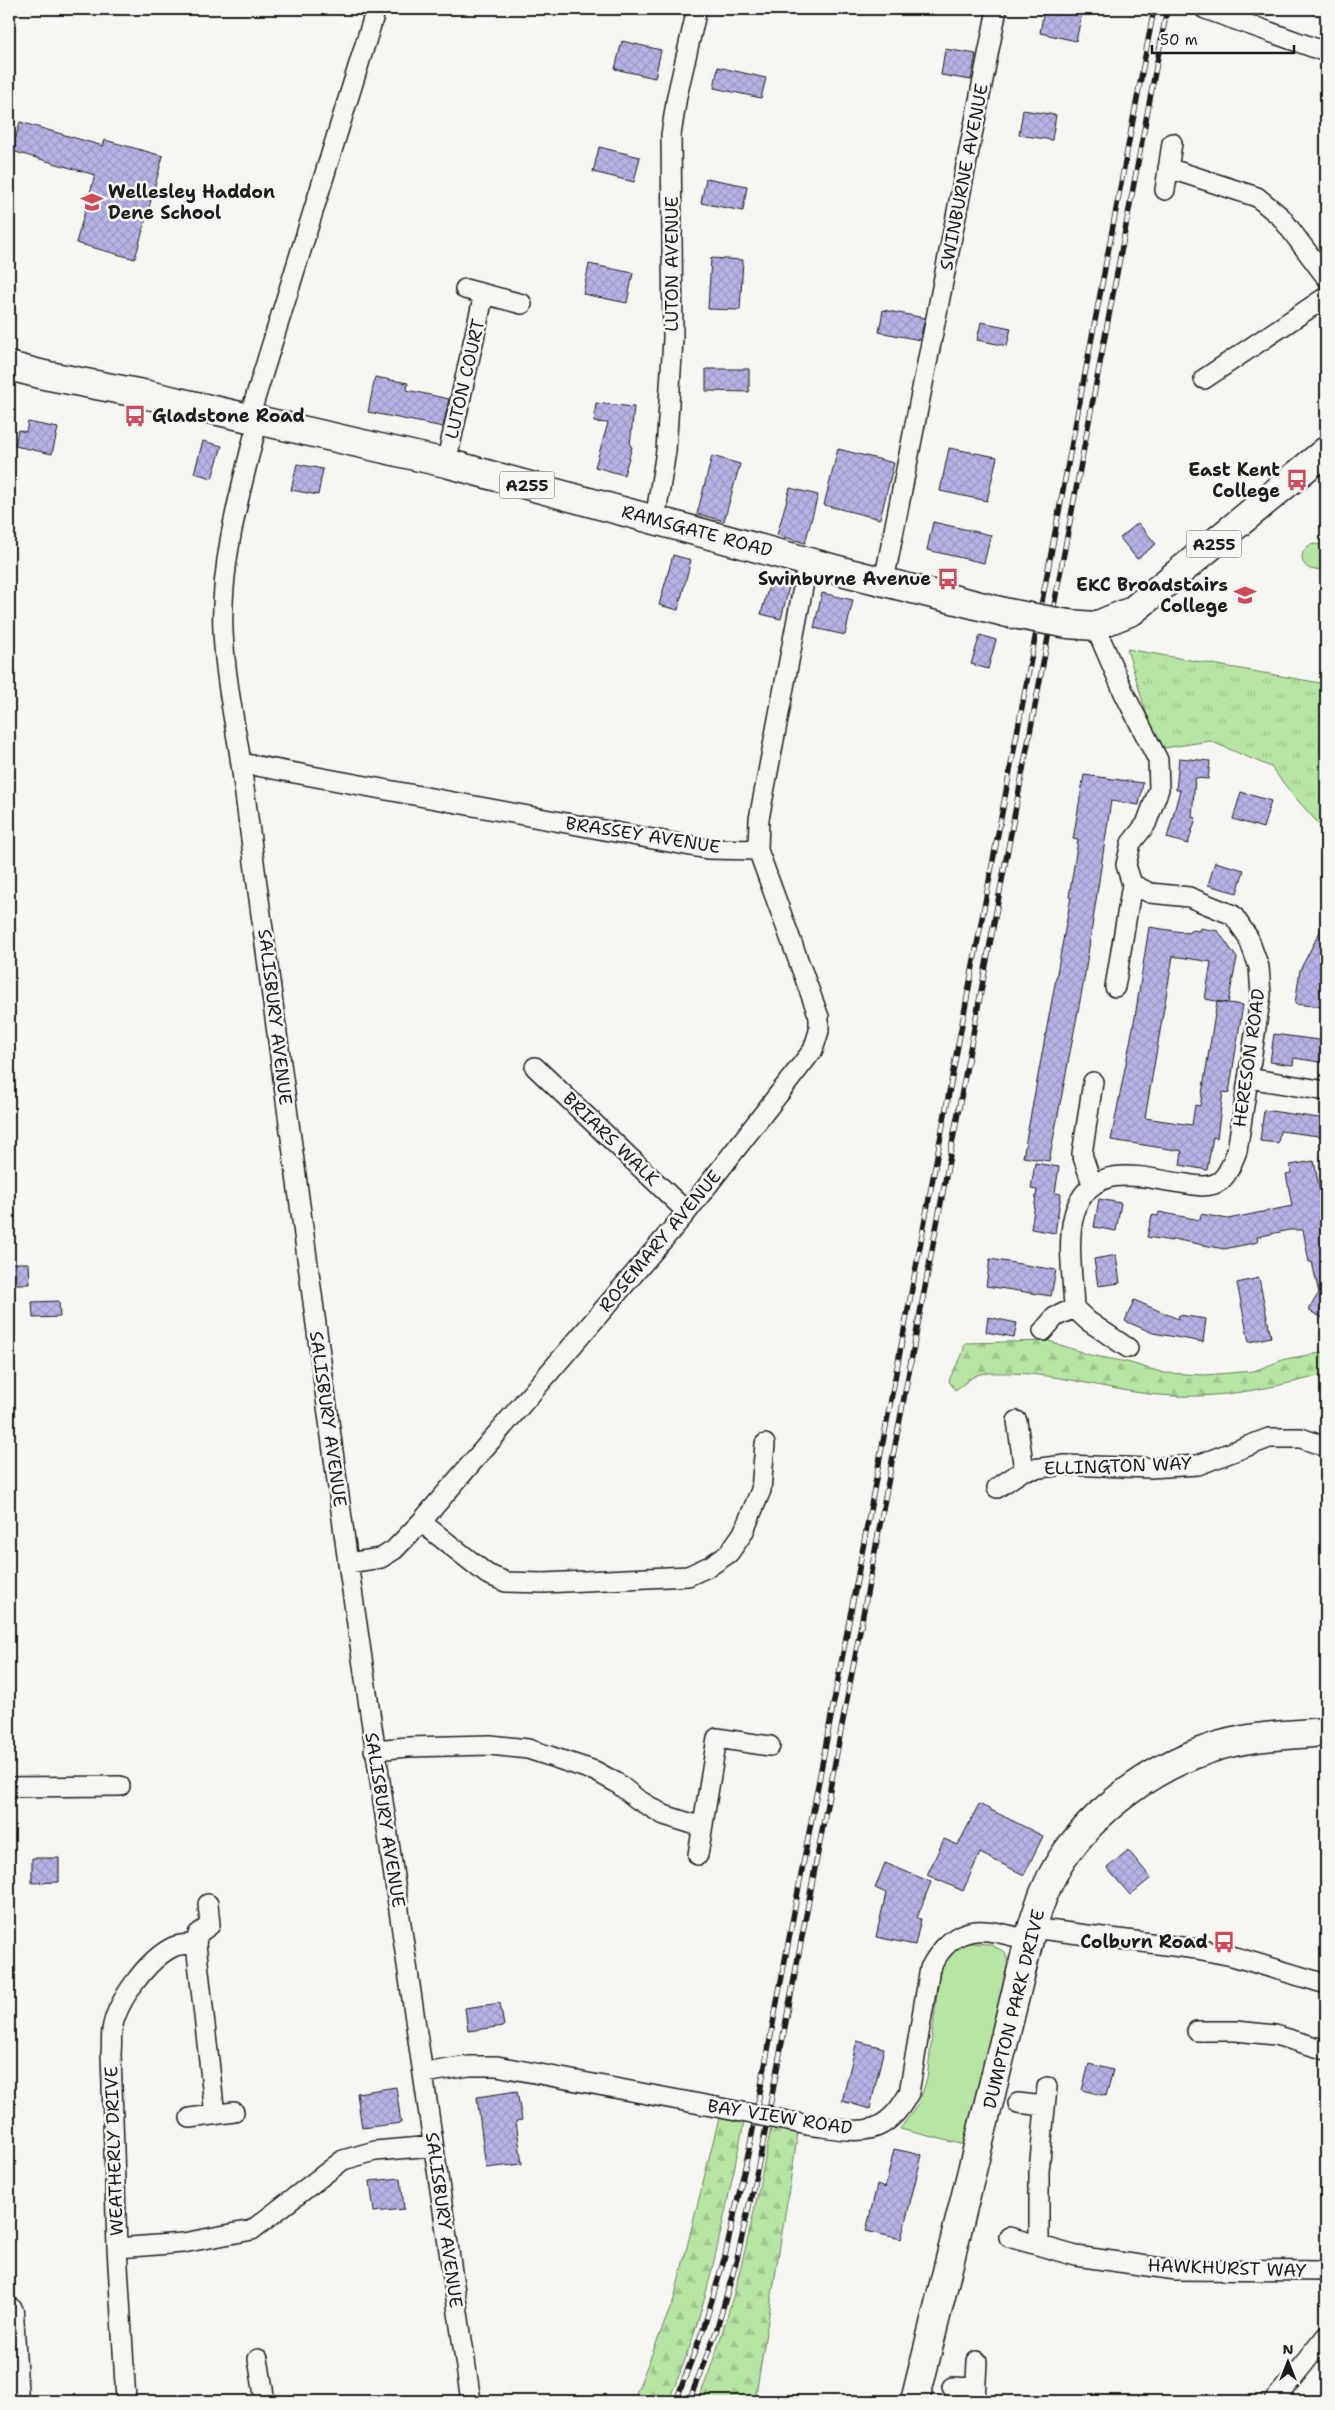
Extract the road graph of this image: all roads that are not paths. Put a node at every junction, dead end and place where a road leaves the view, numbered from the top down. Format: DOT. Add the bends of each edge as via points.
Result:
graph roads {
  1 [pos="376,9"];
  2 [pos="697,9"];
  3 [pos="997,9"];
  4 [pos="1205,9"];
  5 [pos="1326,52"];
  6 [pos="1172,143"];
  7 [pos="1168,168"];
  8 [pos="1165,190"];
  9 [pos="1326,277"];
  10 [pos="465,289"];
  11 [pos="484,294"];
  12 [pos="1326,297"];
  13 [pos="522,304"];
  14 [pos="9,366"];
  15 [pos="44,375"];
  16 [pos="1204,379"];
  17 [pos="9,384"];
  18 [pos="251,427"];
  19 [pos="1326,451"];
  20 [pos="446,463"];
  21 [pos="655,520"];
  22 [pos="808,562"];
  23 [pos="884,581"];
  24 [pos="1082,625"];
  25 [pos="241,763"];
  26 [pos="758,850"];
  27 [pos="1132,884"];
  28 [pos="1115,987"];
  29 [pos="535,1066"];
  30 [pos="1248,1078"];
  31 [pos="1093,1082"];
  32 [pos="1326,1091"];
  33 [pos="1092,1184"];
  34 [pos="687,1212"];
  35 [pos="1074,1308"];
  36 [pos="1043,1331"];
  37 [pos="1128,1348"];
  38 [pos="1017,1421"];
  39 [pos="765,1444"];
  40 [pos="1326,1447"];
  41 [pos="1024,1470"];
  42 [pos="997,1488"];
  43 [pos="421,1522"];
  44 [pos="348,1563"];
  45 [pos="1326,1732"];
  46 [pos="770,1746"];
  47 [pos="374,1750"];
  48 [pos="121,1786"];
  49 [pos="9,1787"];
  50 [pos="702,1827"];
  51 [pos="698,1855"];
  52 [pos="208,1904"];
  53 [pos="1031,1934"];
  54 [pos="196,1944"];
  55 [pos="1326,1984"];
  56 [pos="1197,2031"];
  57 [pos="1326,2050"];
  58 [pos="424,2073"];
  59 [pos="1018,2103"];
  60 [pos="190,2118"];
  61 [pos="433,2146"];
  62 [pos="1009,2237"];
  63 [pos="1039,2245"];
  64 [pos="117,2248"];
  65 [pos="1326,2271"];
  66 [pos="9,2312"];
  67 [pos="1326,2336"];
  68 [pos="258,2359"];
  69 [pos="977,2360"];
  70 [pos="952,2386"];
  71 [pos="975,2395"];
  72 [pos="14,2401"];
  73 [pos="126,2401"];
  74 [pos="266,2401"];
  75 [pos="471,2401"];
  76 [pos="915,2401"];
  77 [pos="1274,2401"];
  1 -- 18 [label="street"];
  2 -- 21 [label="street, LUTON AVENUE" via="671,135 673,339 666,451"];
  3 -- 23 [label="street, SWINBURNE AVENUE"];
  4 -- 5 [label="street"];
  6 -- 7 [label="street"];
  7 -- 8 [label="street"];
  7 -- 9 [label="street" via="1257,197 1281,217"];
  10 -- 11 [label="street, LUTON COURT"];
  11 -- 13 [label="street, LUTON COURT"];
  11 -- 20 [label="street, LUTON COURT"];
  12 -- 16 [label="street"];
  14 -- 15 [label="main road, RAMSGATE ROAD / A255"];
  15 -- 17 [label="main road, RAMSGATE ROAD / A255"];
  15 -- 18 [label="main road, RAMSGATE ROAD / A255" via="148,395"];
  18 -- 20 [label="main road, RAMSGATE ROAD / A255"];
  18 -- 25 [label="street, SALISBURY AVENUE" via="226,565 223,631 228,691"];
  19 -- 24 [label="main road, A255" via="1132,611"];
  20 -- 21 [label="main road, RAMSGATE ROAD / A255"];
  21 -- 22 [label="main road, RAMSGATE ROAD / A255"];
  22 -- 23 [label="main road, RAMSGATE ROAD / A255"];
  22 -- 26 [label="street" via="759,819"];
  23 -- 24 [label="main road, RAMSGATE ROAD / A255, bridge" via="1008,613"];
  24 -- 27 [label="street" via="1124,693 1158,760 1159,789 1146,824 1131,843 1126,865"];
  25 -- 26 [label="street, BRASSEY AVENUE" via="707,849"];
  25 -- 44 [label="street, SALISBURY AVENUE"];
  26 -- 34 [label="street, ROSEMARY AVENUE" via="819,1017 819,1031 814,1050"];
  27 -- 28 [label="street"];
  27 -- 30 [label="street, HERESON ROAD" via="1150,893 1189,897 1233,915 1248,937 1259,967 1261,995"];
  29 -- 34 [label="street, BRIARS WALK"];
  30 -- 32 [label="street"];
  30 -- 33 [label="street, HERESON ROAD" via="1237,1151 1220,1180 1206,1187 1132,1175 1110,1177"];
  31 -- 33 [label="street" via="1082,1154"];
  33 -- 35 [label="street" via="1077,1206 1070,1247"];
  34 -- 43 [label="street, ROSEMARY AVENUE"];
  35 -- 36 [label="street" via="1055,1317"];
  35 -- 37 [label="street"];
  38 -- 41 [label="street, ELLINGTON WAY"];
  39 -- 43 [label="street" via="761,1490 743,1533 728,1553 688,1576 530,1584 506,1582 487,1574"];
  40 -- 41 [label="street, ELLINGTON WAY" via="1301,1438 1268,1438 1198,1465 1150,1468 1065,1466"];
  41 -- 42 [label="street, ELLINGTON WAY"];
  43 -- 44 [label="street, ROSEMARY AVENUE" via="394,1550 381,1558"];
  44 -- 47 [label="street, SALISBURY AVENUE"];
  45 -- 53 [label="main road, DUMPTON PARK DRIVE" via="1230,1743 1181,1760 1143,1780 1075,1841 1050,1882"];
  46 -- 50 [label="street" via="717,1738"];
  47 -- 50 [label="street" via="408,1746 490,1745 528,1749 595,1771 664,1815"];
  47 -- 58 [label="street, SALISBURY AVENUE"];
  48 -- 49 [label="street"];
  50 -- 51 [label="street"];
  52 -- 54 [label="street" via="210,1925 198,1934"];
  53 -- 55 [label="street, BAY VIEW ROAD" via="1197,1949"];
  53 -- 58 [label="street, BAY VIEW ROAD, bridge" via="984,1930 962,1934 939,1951 930,1968 909,2093 893,2118 878,2128 865,2130 808,2124 497,2066 469,2066"];
  53 -- 76 [label="main road, DUMPTON PARK DRIVE"];
  54 -- 60 [label="street" via="225,2114"];
  54 -- 64 [label="street, WEATHERLY DRIVE" via="175,1946 154,1959 132,1989 113,2028"];
  56 -- 57 [label="street" via="1275,2035"];
  58 -- 61 [label="street, SALISBURY AVENUE"];
  59 -- 63 [label="street" via="1045,2097 1039,2171"];
  61 -- 64 [label="street" via="375,2150 343,2160 252,2230 183,2243"];
  61 -- 75 [label="street, SALISBURY AVENUE"];
  62 -- 63 [label="street, HAWKHURST WAY"];
  63 -- 65 [label="street, HAWKHURST WAY" via="1076,2256 1176,2270"];
  64 -- 73 [label="street, WEATHERLY DRIVE"];
  66 -- 72 [label="main road"];
  67 -- 77 [label="street"];
  68 -- 74 [label="street"];
  69 -- 71 [label="street"];
  70 -- 71 [label="street"];
}
